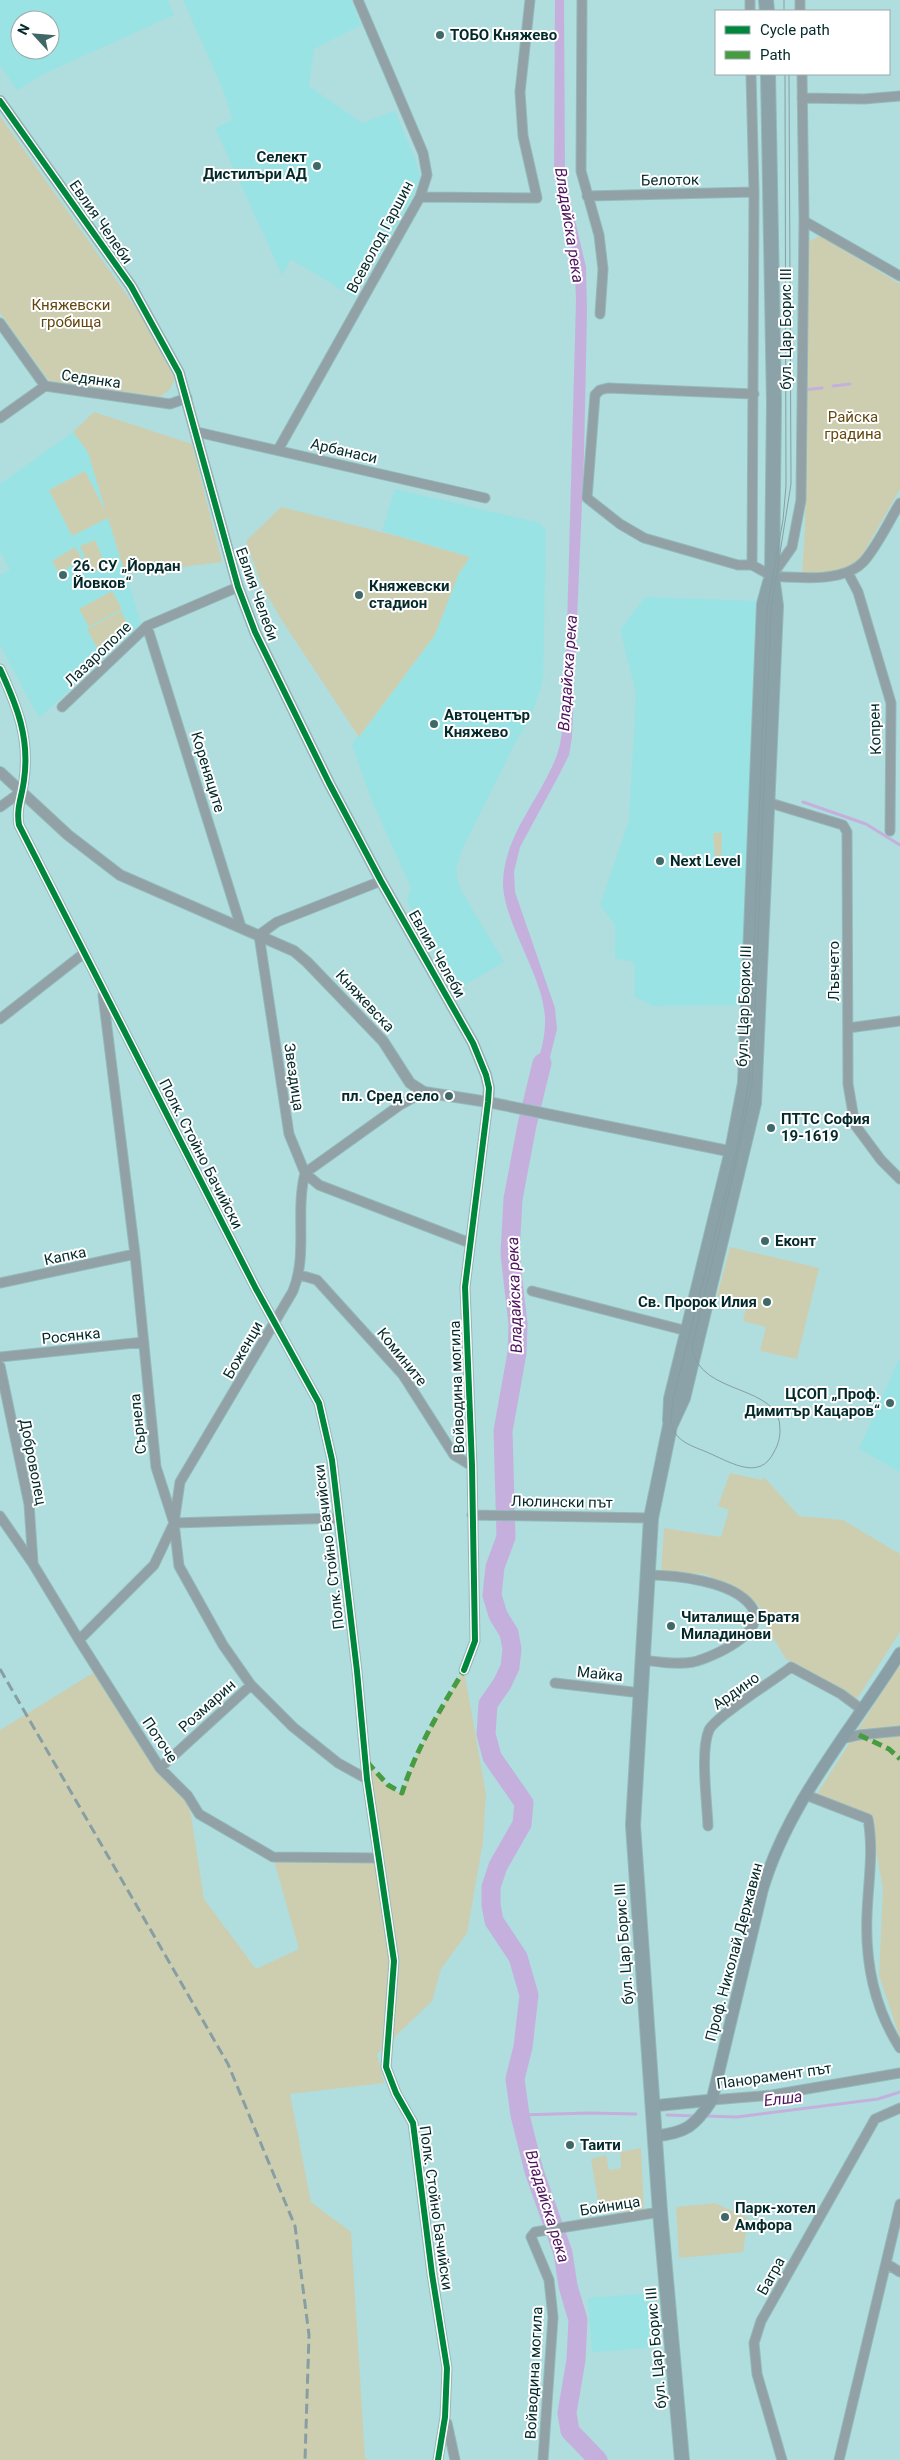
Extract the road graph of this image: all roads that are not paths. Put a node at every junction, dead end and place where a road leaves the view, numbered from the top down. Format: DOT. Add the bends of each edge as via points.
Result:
graph roads {
  1 [pos="358,0"];
  2 [pos="530,0"];
  3 [pos="582,0"];
  4 [pos="751,75"];
  5 [pos="768,75"];
  6 [pos="802,75"];
  7 [pos="900,96"];
  8 [pos="802,98"];
  9 [pos="0,101"];
  10 [pos="754,192"];
  11 [pos="587,196"];
  12 [pos="420,197"];
  13 [pos="804,221"];
  14 [pos="900,276"];
  15 [pos="600,314"];
  16 [pos="0,324"];
  17 [pos="46,386"];
  18 [pos="754,394"];
  19 [pos="187,398"];
  20 [pos="0,418"];
  21 [pos="197,432"];
  22 [pos="278,450"];
  23 [pos="485,498"];
  24 [pos="900,503"];
  25 [pos="752,565"];
  26 [pos="848,572"];
  27 [pos="772,576"];
  28 [pos="238,588"];
  29 [pos="148,626"];
  30 [pos="0,669"];
  31 [pos="900,699"];
  32 [pos="891,703"];
  33 [pos="62,707"];
  34 [pos="0,772"];
  35 [pos="21,792"];
  36 [pos="767,802"];
  37 [pos="0,807"];
  38 [pos="890,831"];
  39 [pos="381,881"];
  40 [pos="241,927"];
  41 [pos="259,934"];
  42 [pos="83,954"];
  43 [pos="102,989"];
  44 [pos="0,1019"];
  45 [pos="900,1021"];
  46 [pos="848,1028"];
  47 [pos="424,1092"];
  48 [pos="488,1102"];
  49 [pos="738,1153"];
  50 [pos="305,1173"];
  51 [pos="900,1179"];
  52 [pos="470,1243"];
  53 [pos="135,1254"];
  54 [pos="300,1275"];
  55 [pos="0,1283"];
  56 [pos="532,1291"];
  57 [pos="274,1324"];
  58 [pos="693,1333"];
  59 [pos="144,1342"];
  60 [pos="0,1357"];
  61 [pos="0,1366"];
  62 [pos="472,1466"];
  63 [pos="476,1515"];
  64 [pos="0,1516"];
  65 [pos="339,1518"];
  66 [pos="651,1518"];
  67 [pos="174,1523"];
  68 [pos="33,1564"];
  69 [pos="647,1575"];
  70 [pos="79,1640"];
  71 [pos="900,1653"];
  72 [pos="644,1660"];
  73 [pos="464,1670"];
  74 [pos="555,1683"];
  75 [pos="251,1685"];
  76 [pos="642,1693"];
  77 [pos="861,1709"];
  78 [pos="900,1731"];
  79 [pos="841,1739"];
  80 [pos="160,1768"];
  81 [pos="367,1779"];
  82 [pos="806,1795"];
  83 [pos="708,1826"];
  84 [pos="378,1858"];
  85 [pos="900,2048"];
  86 [pos="900,2073"];
  87 [pos="712,2100"];
  88 [pos="652,2106"];
  89 [pos="900,2108"];
  90 [pos="655,2136"];
  91 [pos="900,2204"];
  92 [pos="660,2212"];
  93 [pos="535,2232"];
  94 [pos="887,2264"];
  95 [pos="900,2272"];
  96 [pos="445,2418"];
  97 [pos="438,2460"];
  98 [pos="455,2460"];
  99 [pos="543,2460"];
  100 [pos="682,2460"];
  101 [pos="782,2460"];
  102 [pos="839,2460"];
  1 -- 12 [label="street, Всеволод Гаршин" via="423,153 427,175"];
  2 -- 12 [label="street" via="520,92 523,136 536,198"];
  3 -- 11 [label="street" via="581,171"];
  4 -- 10 [label="street"];
  5 -- 27 [label="main road, бул. Цар Борис III" via="774,402"];
  6 -- 8 [label="street, бул. Цар Борис III"];
  7 -- 8 [label="street"];
  8 -- 13 [label="street, бул. Цар Борис III"];
  9 -- 19 [label="street, Евлия Челеби" via="131,286 179,373"];
  10 -- 11 [label="street, Белоток"];
  10 -- 18 [label="street"];
  11 -- 15 [label="street" via="599,235 602,269"];
  12 -- 22 [label="street, Всеволод Гаршин"];
  13 -- 14 [label="street"];
  13 -- 27 [label="street, бул. Цар Борис III" via="801,500 792,547"];
  16 -- 17 [label="street"];
  17 -- 19 [label="street, Седянка" via="170,404"];
  17 -- 20 [label="street, Седянка"];
  18 -- 25 [label="street"];
  18 -- 25 [label="street" via="600,390 595,395 587,498 644,538 738,565"];
  19 -- 21 [label="street, Евлия Челеби"];
  21 -- 22 [label="street, Арбанаси"];
  21 -- 28 [label="street, Евлия Челеби"];
  22 -- 23 [label="street, Арбанаси"];
  24 -- 26 [label="street" via="864,561"];
  25 -- 27 [label="street"];
  26 -- 27 [label="street" via="804,577"];
  26 -- 32 [label="street, Копрен" via="858,592"];
  27 -- 36 [label="main road, бул. Цар Борис III" via="776,606"];
  27 -- 49 [label="main road, бул. Цар Борис III" via="764,604 746,1083"];
  28 -- 29 [label="street, Лазарополе"];
  28 -- 39 [label="street, Евлия Челеби" via="255,632"];
  29 -- 33 [label="street, Лазарополе"];
  29 -- 40 [label="street, Кореняците"];
  30 -- 35 [label="street, Полк. Стойно Бачийски" via="18,707 25,741"];
  31 -- 32 [label="street"];
  32 -- 38 [label="street, Копрен"];
  34 -- 35 [label="street, Княжевска"];
  35 -- 37 [label="street"];
  35 -- 40 [label="street, Княжевска" via="68,835 120,875"];
  35 -- 42 [label="street, Полк. Стойно Бачийски" via="16,812 19,825"];
  36 -- 46 [label="street, Лъвчето" via="843,825 847,832"];
  36 -- 49 [label="main road, бул. Цар Борис III" via="757,1080"];
  39 -- 41 [label="street" via="277,922"];
  39 -- 48 [label="street, Евлия Челеби" via="473,1043 486,1074"];
  40 -- 41 [label="street, Княжевска"];
  41 -- 47 [label="street, Княжевска" via="307,962 383,1041 410,1083"];
  41 -- 50 [label="street, Звездица" via="289,1134"];
  42 -- 43 [label="street, Полк. Стойно Бачийски"];
  42 -- 44 [label="street"];
  43 -- 53 [label="street, Сърнела"];
  43 -- 57 [label="street, Полк. Стойно Бачийски"];
  45 -- 46 [label="street"];
  46 -- 51 [label="street, Лъвчето" via="848,1084 855,1126"];
  47 -- 48 [label="street"];
  47 -- 50 [label="street" via="400,1105"];
  48 -- 49 [label="street"];
  48 -- 52 [label="street, Войводина могила"];
  49 -- 58 [label="main road, бул. Цар Борис III"];
  50 -- 52 [label="street" via="319,1185"];
  50 -- 54 [label="street, Боженци" via="301,1191"];
  52 -- 62 [label="street, Войводина могила" via="465,1287"];
  53 -- 55 [label="street, Капка"];
  53 -- 59 [label="street, Сърнела"];
  54 -- 57 [label="street, Боженци"];
  54 -- 62 [label="street, Комините" via="317,1280 403,1374 454,1455"];
  56 -- 58 [label="street"];
  57 -- 65 [label="street, Полк. Стойно Бачийски" via="319,1403 332,1460"];
  57 -- 67 [label="street, Боженци" via="180,1482"];
  58 -- 66 [label="main road, бул. Цар Борис III" via="683,1398 670,1426"];
  59 -- 60 [label="street, Росянка"];
  59 -- 67 [label="street, Сърнела" via="156,1467"];
  61 -- 68 [label="street, Доброволец" via="29,1504"];
  62 -- 63 [label="street, Войводина могила"];
  63 -- 66 [label="street, Люлински път"];
  63 -- 73 [label="street, Войводина могила" via="475,1641"];
  64 -- 68 [label="street, Поточе"];
  65 -- 67 [label="street"];
  65 -- 81 [label="street, Полк. Стойно Бачийски"];
  66 -- 69 [label="main road, бул. Цар Борис III"];
  67 -- 70 [label="street, Боженци" via="154,1565"];
  67 -- 75 [label="street, Сърнела" via="179,1566 223,1645"];
  68 -- 70 [label="street, Поточе"];
  69 -- 72 [label="main road, бул. Цар Борис III"];
  69 -- 72 [label="street" via="711,1583 736,1594 751,1606 755,1615 750,1630 738,1642 711,1657 681,1663"];
  70 -- 80 [label="street, Поточе"];
  71 -- 77 [label="main road, Проф. Николай Державин"];
  72 -- 76 [label="main road, бул. Цар Борис III"];
  74 -- 76 [label="street, Майка"];
  75 -- 80 [label="street, Розмарин"];
  75 -- 81 [label="street, Сърнела" via="293,1727 338,1763"];
  76 -- 88 [label="main road, бул. Цар Борис III" via="633,1825"];
  77 -- 79 [label="main road, Проф. Николай Державин"];
  77 -- 83 [label="street, Ардино" via="791,1667 720,1717 710,1729 705,1746"];
  78 -- 79 [label="street"];
  79 -- 82 [label="main road, Проф. Николай Державин"];
  80 -- 84 [label="street, Поточе" via="188,1796 199,1814 273,1857"];
  81 -- 84 [label="street, Полк. Стойно Бачийски"];
  82 -- 85 [label="street" via="868,1819 872,1840 867,1917 869,1972 890,2032"];
  82 -- 87 [label="main road, Проф. Николай Державин" via="764,1885"];
  84 -- 96 [label="street, Полк. Стойно Бачийски" via="394,1961 386,2067 413,2123 447,2368"];
  86 -- 87 [label="street, Панорамент път" via="772,2094"];
  87 -- 88 [label="main road, Панорамент път"];
  87 -- 90 [label="main road, Проф. Николай Державин" via="702,2116 679,2132"];
  88 -- 90 [label="main road, бул. Цар Борис III"];
  89 -- 101 [label="street, Багра" via="875,2119 761,2321 754,2343 758,2374"];
  90 -- 92 [label="main road, бул. Цар Борис III"];
  91 -- 94 [label="street"];
  92 -- 93 [label="street, Бойница"];
  92 -- 100 [label="main road, бул. Цар Борис III"];
  93 -- 99 [label="street, Войводина могила" via="531,2237 549,2280 553,2317"];
  94 -- 95 [label="street"];
  94 -- 102 [label="street"];
  96 -- 97 [label="street, Полк. Стойно Бачийски"];
  96 -- 98 [label="street"];
}
